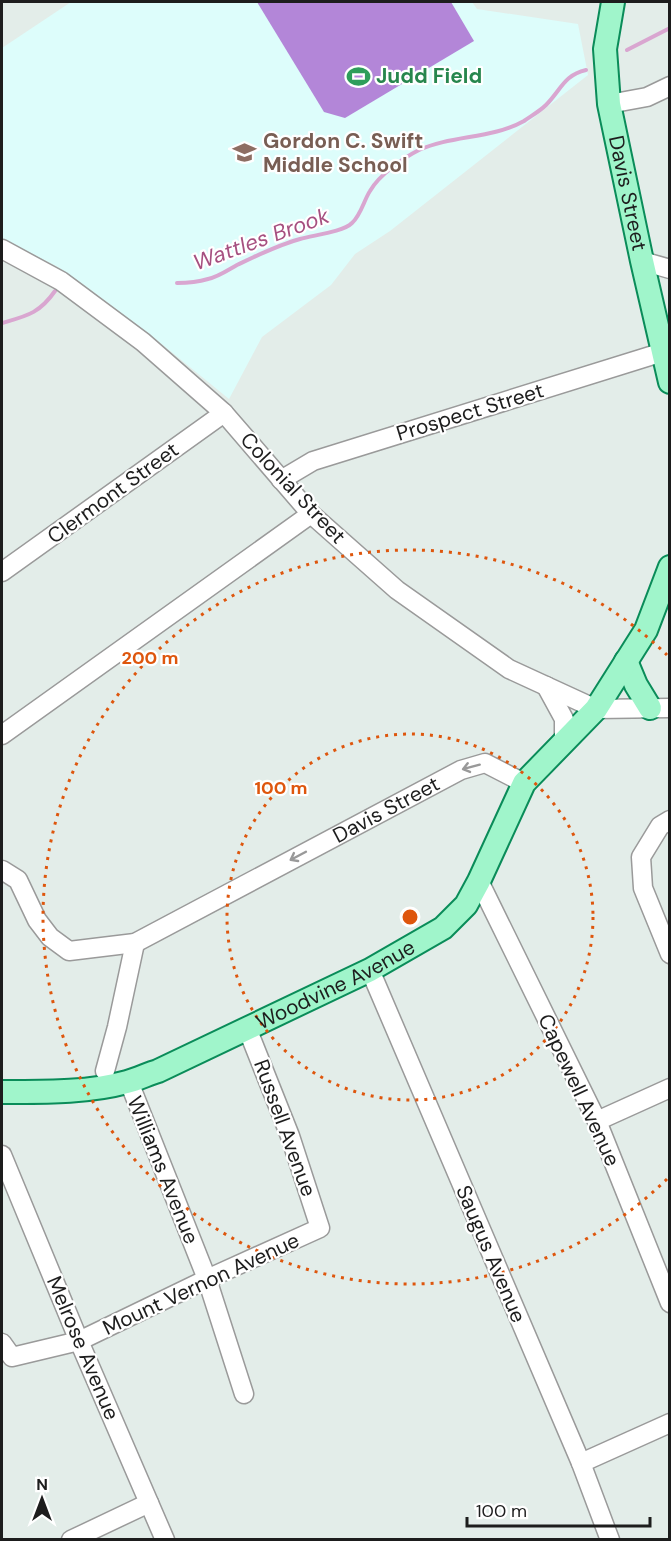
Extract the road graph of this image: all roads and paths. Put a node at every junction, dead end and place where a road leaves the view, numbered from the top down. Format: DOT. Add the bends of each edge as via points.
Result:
graph roads {
  1 [pos="613,2"];
  2 [pos="669,86"];
  3 [pos="609,104"];
  4 [pos="2,249"];
  5 [pos="642,261"];
  6 [pos="669,269"];
  7 [pos="663,352"];
  8 [pos="669,382"];
  9 [pos="224,413"];
  10 [pos="281,480"];
  11 [pos="311,514"];
  12 [pos="669,567"];
  13 [pos="2,572"];
  14 [pos="627,661"];
  15 [pos="546,686"];
  16 [pos="660,708"];
  17 [pos="596,709"];
  18 [pos="2,735"];
  19 [pos="564,742"];
  20 [pos="524,783"];
  21 [pos="669,820"];
  22 [pos="2,870"];
  23 [pos="479,881"];
  24 [pos="135,943"];
  25 [pos="669,954"];
  26 [pos="370,970"];
  27 [pos="247,1028"];
  28 [pos="104,1079"];
  29 [pos="129,1082"];
  30 [pos="669,1088"];
  31 [pos="2,1092"];
  32 [pos="597,1121"];
  33 [pos="2,1155"];
  34 [pos="320,1228"];
  35 [pos="207,1279"];
  36 [pos="669,1303"];
  37 [pos="79,1341"];
  38 [pos="7,1350"];
  39 [pos="244,1394"];
  40 [pos="669,1423"];
  41 [pos="581,1462"];
  42 [pos="149,1503"];
  43 [pos="71,1539"];
  44 [pos="165,1539"];
  45 [pos="610,1539"];
  1 -- 3 [label="main road, Davis Street" via="605,50"];
  2 -- 3 [label="street" via="647,97"];
  3 -- 5 [label="main road, Davis Street"];
  4 -- 9 [label="street, Colonial Street" via="61,281 142,342"];
  5 -- 6 [label="street"];
  5 -- 7 [label="main road, Davis Street"];
  7 -- 8 [label="main road, Davis Street"];
  7 -- 10 [label="street, Prospect Street" via="313,461"];
  9 -- 10 [label="street, Colonial Street"];
  9 -- 13 [label="street, Clermont Street"];
  10 -- 11 [label="street, Colonial Street"];
  11 -- 15 [label="street, Colonial Street" via="397,590 508,669"];
  11 -- 18 [label="street"];
  12 -- 14 [label="main road" via="646,630"];
  14 -- 16 [label="main road" via="636,685"];
  14 -- 17 [label="main road"];
  15 -- 17 [label="street, Colonial Street"];
  15 -- 19 [label="street" via="564,719"];
  16 -- 17 [label="street, Colonial Street"];
  17 -- 19 [label="main road"];
  19 -- 20 [label="main road"];
  20 -- 23 [label="main road, Woodvine Avenue"];
  20 -- 24 [label="street, Davis Street, one-way" via="485,763 461,770"];
  21 -- 25 [label="street" via="660,826 641,856 643,888"];
  22 -- 24 [label="street" via="18,880 37,920 50,937 69,951"];
  23 -- 26 [label="main road, Woodvine Avenue" via="466,905 443,928"];
  23 -- 32 [label="street, Capewell Avenue"];
  24 -- 28 [label="street"];
  26 -- 27 [label="main road, Woodvine Avenue"];
  26 -- 41 [label="street, Saugus Avenue"];
  27 -- 29 [label="main road, Woodvine Avenue"];
  27 -- 34 [label="street, Russell Avenue" via="290,1136"];
  28 -- 29 [label="main road, Woodvine Avenue"];
  28 -- 31 [label="main road" via="56,1092"];
  29 -- 35 [label="street, Williams Avenue"];
  30 -- 32 [label="street"];
  32 -- 36 [label="street, Capewell Avenue"];
  33 -- 37 [label="street, Melrose Avenue"];
  34 -- 35 [label="street, Mount Vernon Avenue"];
  35 -- 37 [label="street, Mount Vernon Avenue"];
  35 -- 39 [label="street, Williams Avenue"];
  37 -- 38 [label="street, Mount Vernon Avenue"];
  37 -- 42 [label="street, Melrose Avenue"];
  40 -- 41 [label="street"];
  41 -- 45 [label="street, Saugus Avenue"];
  42 -- 43 [label="street"];
  42 -- 44 [label="street, Melrose Avenue"];
}
